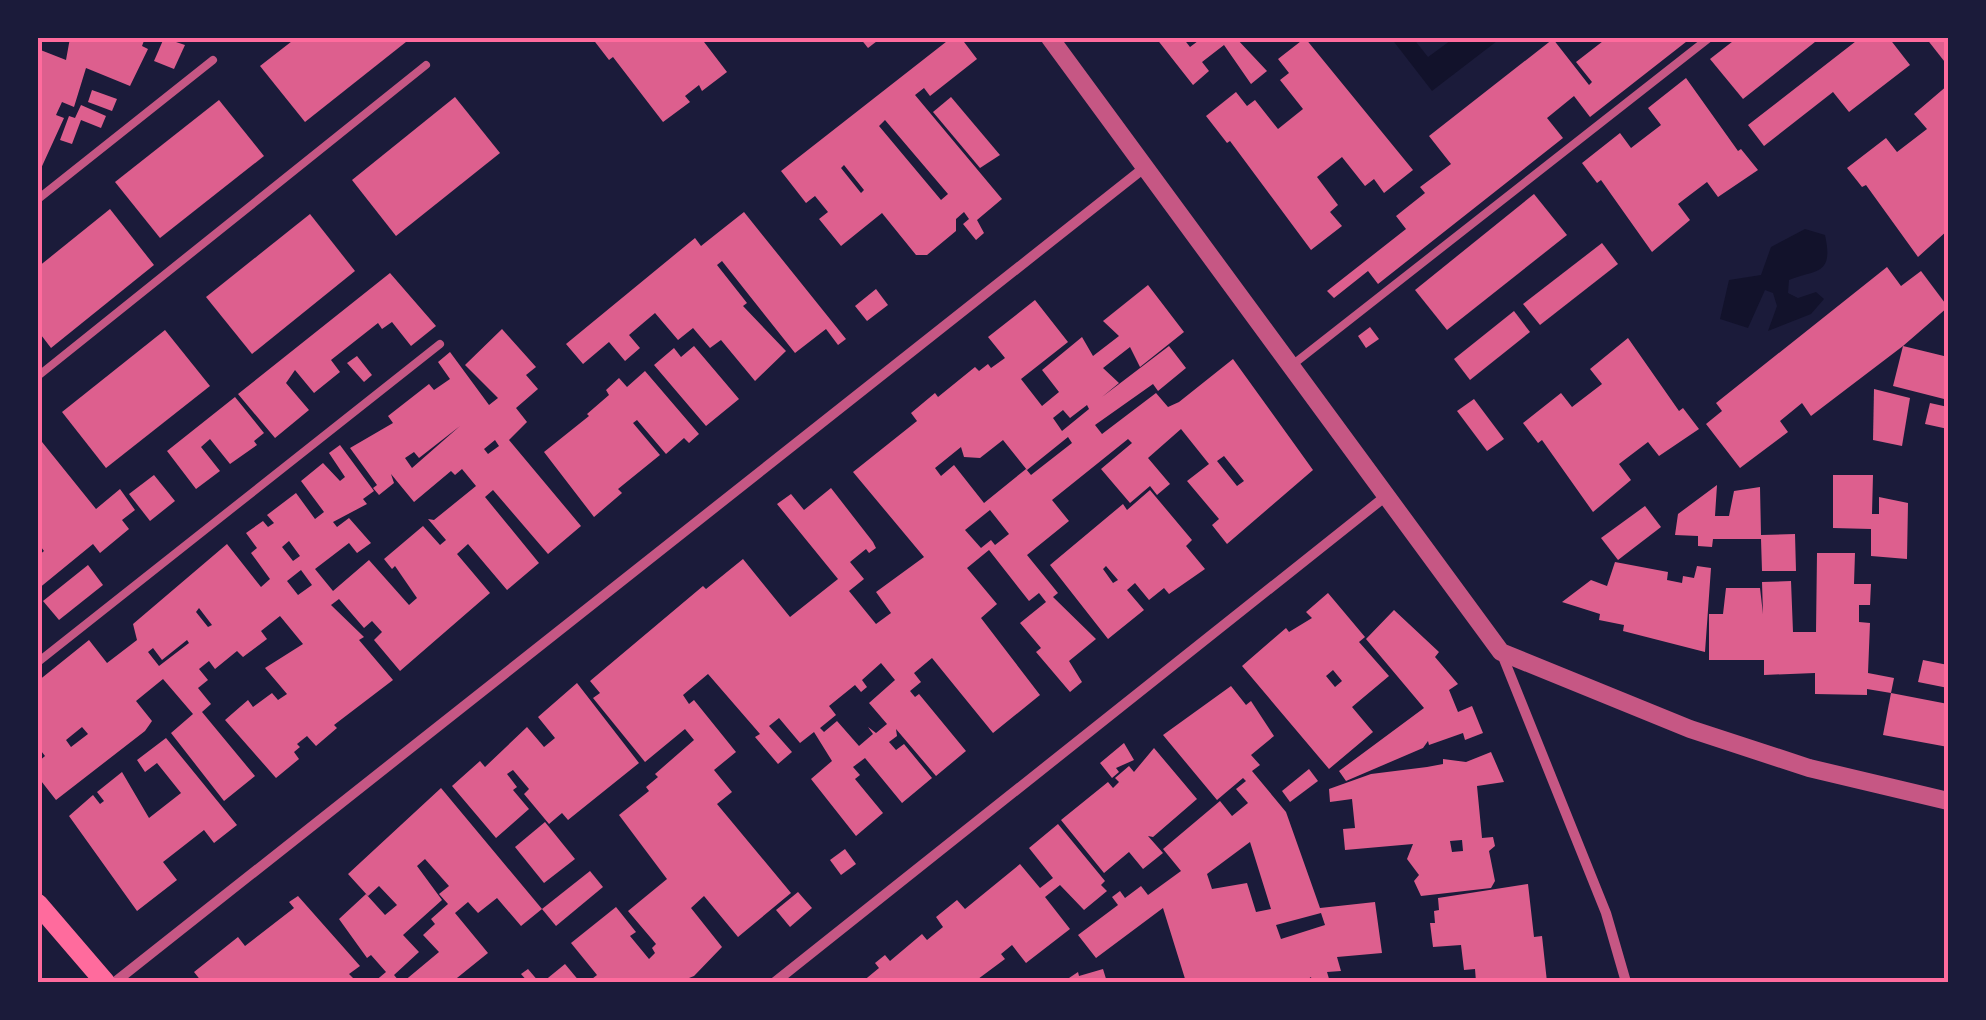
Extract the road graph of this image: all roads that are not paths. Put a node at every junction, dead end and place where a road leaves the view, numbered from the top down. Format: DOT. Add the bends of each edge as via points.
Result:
graph roads {
  1 [pos="1050,38"];
  2 [pos="1709,38"];
  3 [pos="213,60"];
  4 [pos="426,65"];
  5 [pos="1144,168"];
  6 [pos="38,199"];
  7 [pos="440,344"];
  8 [pos="1290,366"];
  9 [pos="38,376"];
  10 [pos="1386,496"];
  11 [pos="1501,652"];
  12 [pos="38,662"];
  13 [pos="1948,801"];
  14 [pos="38,904"];
  15 [pos="105,982"];
  16 [pos="115,982"];
  17 [pos="775,982"];
  18 [pos="1626,982"];
  1 -- 5 [label="street"];
  2 -- 8 [label="lane"];
  3 -- 6 [label="lane"];
  4 -- 9 [label="lane"];
  5 -- 8 [label="street"];
  5 -- 16 [label="street"];
  7 -- 12 [label="lane"];
  8 -- 10 [label="street"];
  10 -- 11 [label="street"];
  10 -- 17 [label="street"];
  11 -- 13 [label="street" via="1707,735"];
  11 -- 18 [label="street" via="1606,913"];
  14 -- 15 [label="main road"];
}
